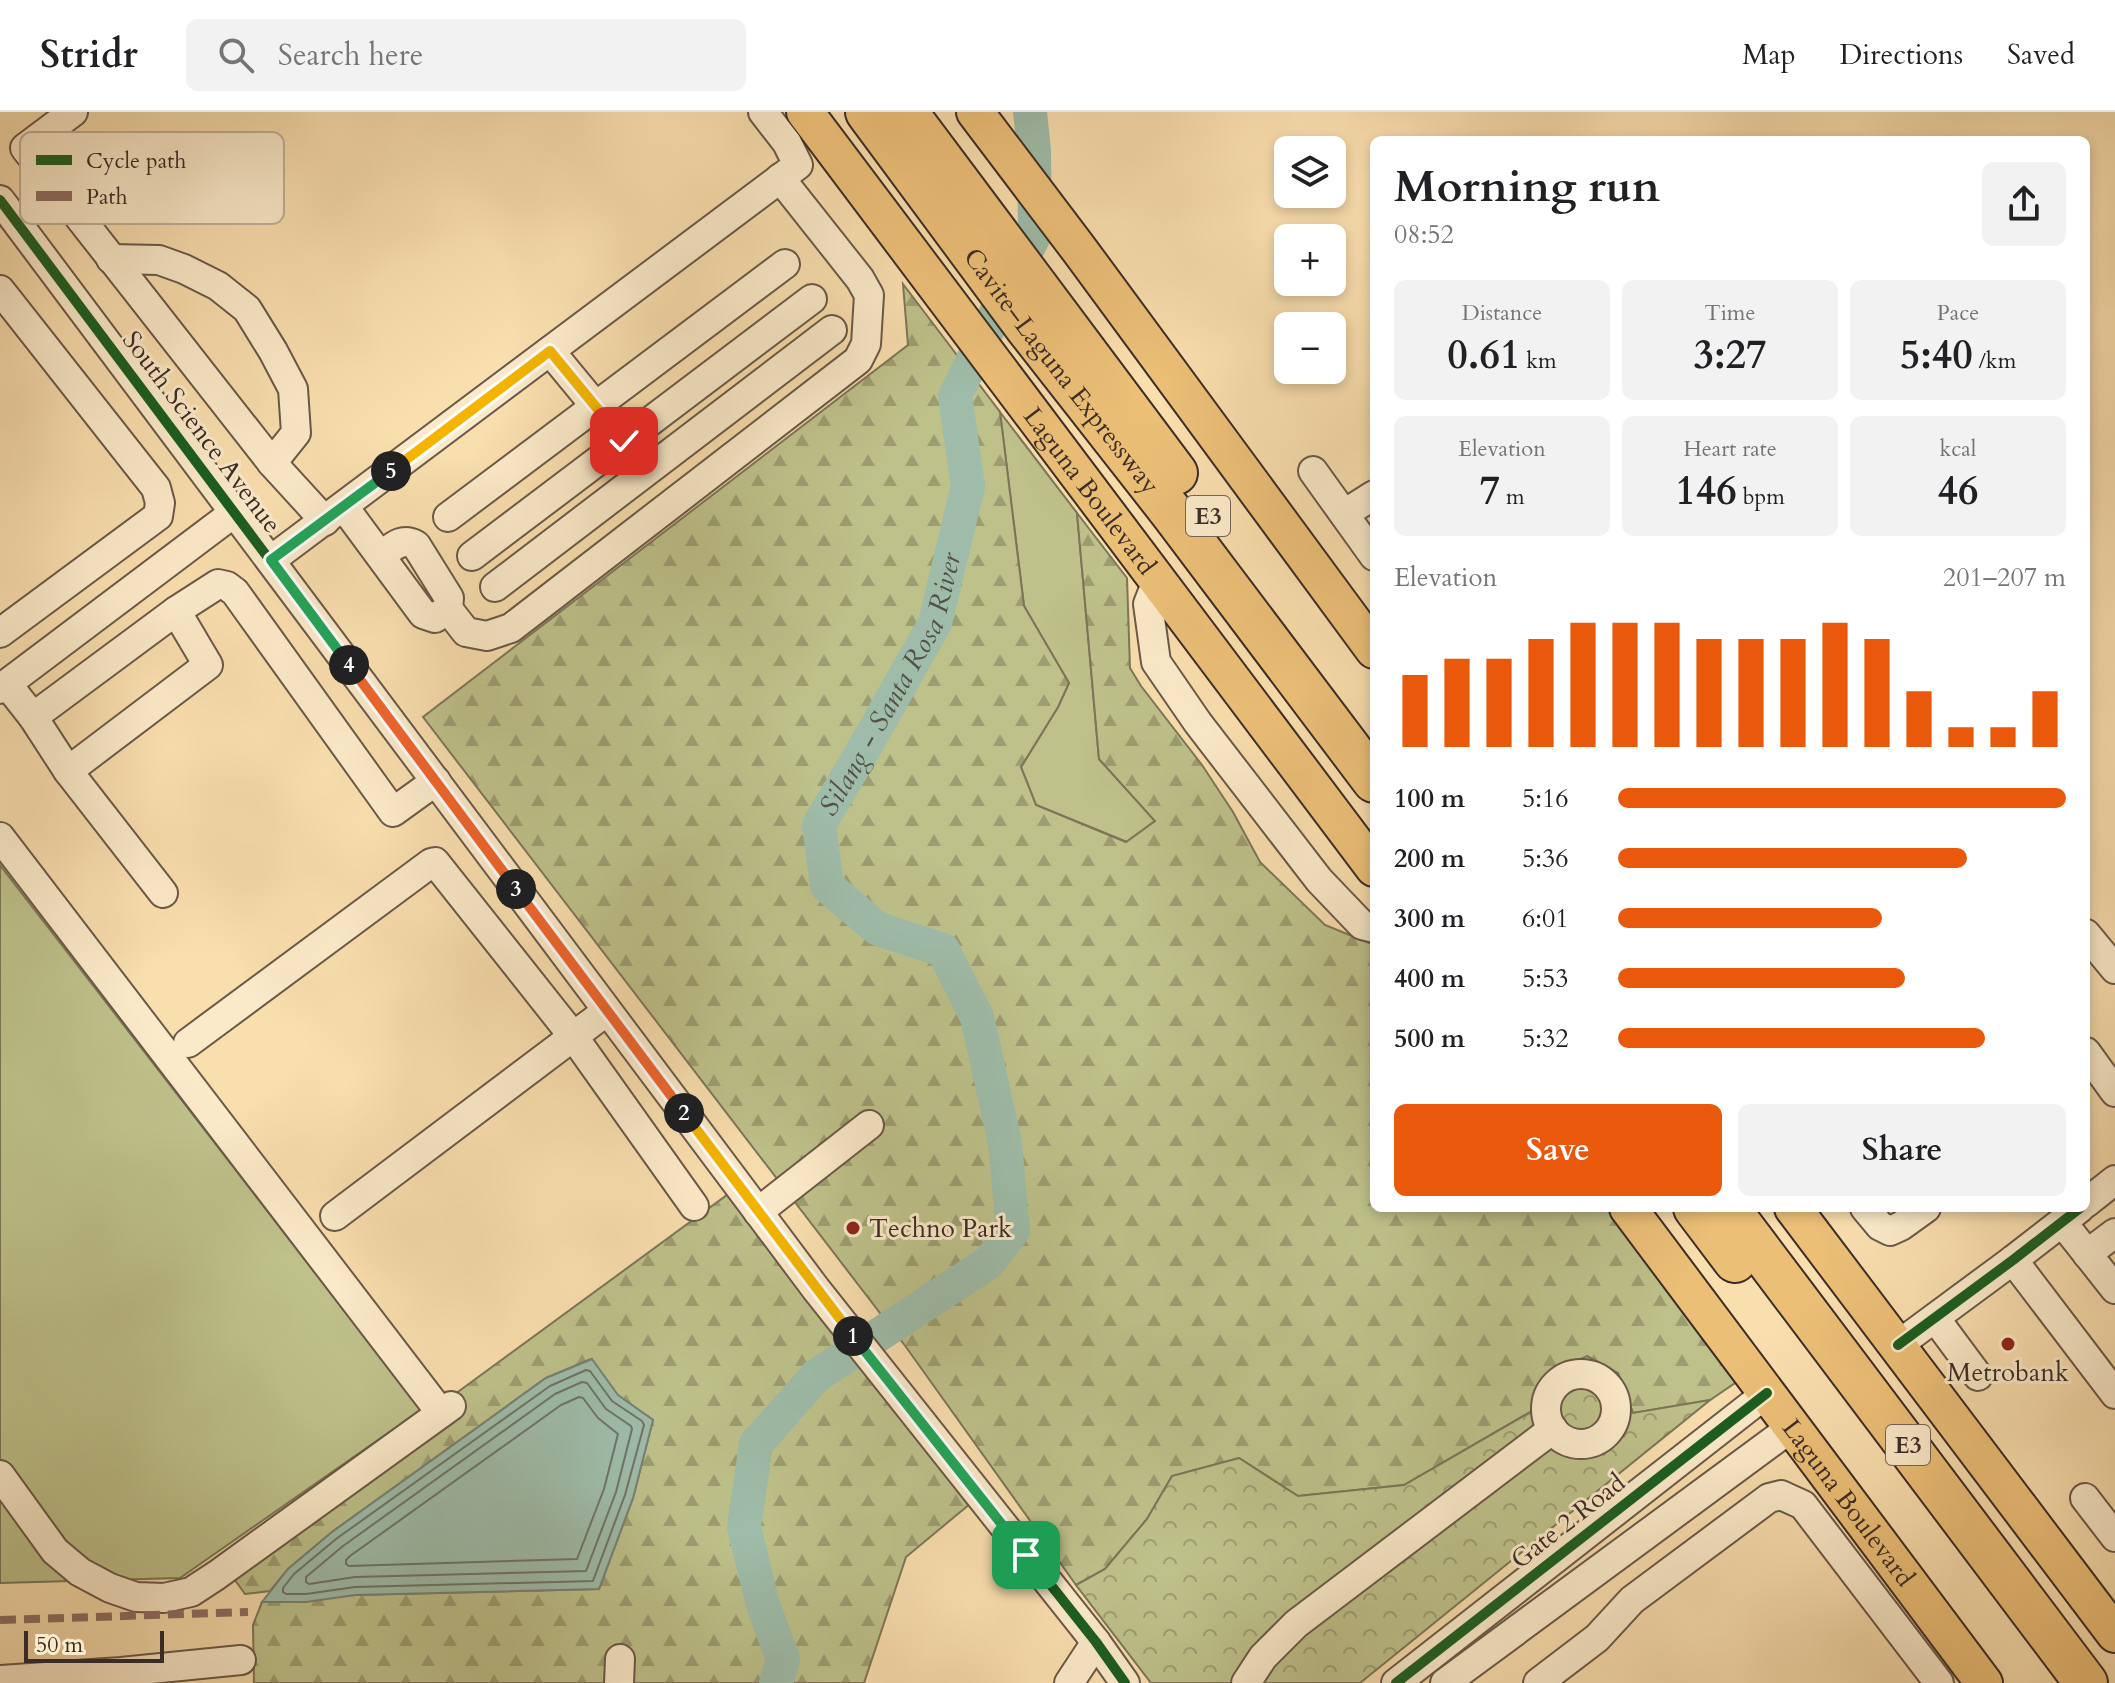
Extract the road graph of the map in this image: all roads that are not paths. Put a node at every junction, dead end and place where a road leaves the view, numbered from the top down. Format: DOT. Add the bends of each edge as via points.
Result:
graph roads {
  1 [pos="73,112"];
  2 [pos="763,112"];
  3 [pos="805,112"];
  4 [pos="867,112"];
  5 [pos="906,112"];
  6 [pos="975,112"];
  7 [pos="46,132"];
  8 [pos="780,178"];
  9 [pos="0,200"];
  10 [pos="955,205"];
  11 [pos="84,224"];
  12 [pos="111,259"];
  13 [pos="785,264"];
  14 [pos="0,290"];
  15 [pos="812,299"];
  16 [pos="1035,311"];
  17 [pos="832,330"];
  18 [pos="550,351"];
  19 [pos="595,407"];
  20 [pos="624,441"];
  21 [pos="272,463"];
  22 [pos="648,470"];
  23 [pos="1313,471"];
  24 [pos="1370,498"];
  25 [pos="235,512"];
  26 [pos="335,514"];
  27 [pos="1344,514"];
  28 [pos="448,517"];
  29 [pos="1370,550"];
  30 [pos="472,556"];
  31 [pos="271,560"];
  32 [pos="1158,579"];
  33 [pos="495,587"];
  34 [pos="176,611"];
  35 [pos="0,633"];
  36 [pos="1370,645"];
  37 [pos="3,687"];
  38 [pos="33,717"];
  39 [pos="1370,733"];
  40 [pos="68,771"];
  41 [pos="1370,776"];
  42 [pos="436,781"];
  43 [pos="0,837"];
  44 [pos="1370,863"];
  45 [pos="163,893"];
  46 [pos="1370,927"];
  47 [pos="2090,939"];
  48 [pos="2115,969"];
  49 [pos="607,1011"];
  50 [pos="573,1036"];
  51 [pos="188,1043"];
  52 [pos="2090,1058"];
  53 [pos="2115,1092"];
  54 [pos="869,1125"];
  55 [pos="2115,1180"];
  56 [pos="2090,1200"];
  57 [pos="694,1206"];
  58 [pos="758,1212"];
  59 [pos="1631,1212"];
  60 [pos="1698,1212"];
  61 [pos="1731,1212"];
  62 [pos="1796,1212"];
  63 [pos="1868,1212"];
  64 [pos="1920,1212"];
  65 [pos="2071,1215"];
  66 [pos="335,1216"];
  67 [pos="2115,1233"];
  68 [pos="2087,1254"];
  69 [pos="2013,1260"];
  70 [pos="2115,1289"];
  71 [pos="1935,1318"];
  72 [pos="1898,1345"];
  73 [pos="1978,1376"];
  74 [pos="1767,1393"];
  75 [pos="2115,1394"];
  76 [pos="1792,1427"];
  77 [pos="1553,1429"];
  78 [pos="0,1475"];
  79 [pos="2085,1498"];
  80 [pos="2115,1537"];
  81 [pos="2115,1634"];
  82 [pos="1096,1642"];
  83 [pos="241,1660"];
  84 [pos="123,1678"];
  85 [pos="0,1680"];
  86 [pos="1069,1683"];
  87 [pos="1125,1683"];
  88 [pos="1246,1683"];
  89 [pos="1396,1683"];
  90 [pos="1445,1683"];
  91 [pos="1538,1683"];
  92 [pos="1939,1683"];
  93 [pos="1984,1683"];
  94 [pos="2051,1683"];
  95 [pos="2086,1683"];
  1 -- 7 [label="street"];
  2 -- 8 [label="street" via="798,165"];
  3 -- 32 [label="main road, Laguna Boulevard"];
  4 -- 10 [label="highway, Cavite–Laguna Expressway / E3"];
  5 -- 10 [label="highway, Cavite–Laguna Expressway / E3"];
  6 -- 36 [label="main road"];
  8 -- 18 [label="street"];
  8 -- 26 [label="street" via="869,295 866,344 858,360 511,628 487,636 466,632 448,609 435,618 423,614 381,556"];
  9 -- 25 [label="street, South Science Avenue"];
  10 -- 16 [label="highway, Cavite–Laguna Expressway / E3"];
  11 -- 12 [label="street"];
  12 -- 21 [label="street"];
  12 -- 21 [label="street" via="159,260 184,269 247,309 293,389 296,433"];
  13 -- 19 [label="street"];
  14 -- 35 [label="street" via="156,488 160,503 158,516"];
  15 -- 20 [label="street"];
  16 -- 39 [label="highway, Cavite–Laguna Expressway / E3"];
  16 -- 41 [label="highway, Cavite–Laguna Expressway / E3" via="1172,513"];
  17 -- 22 [label="street"];
  18 -- 19 [label="street"];
  18 -- 26 [label="street"];
  19 -- 20 [label="street"];
  19 -- 28 [label="street"];
  20 -- 22 [label="street"];
  20 -- 30 [label="street"];
  21 -- 26 [label="street"];
  22 -- 33 [label="street"];
  23 -- 27 [label="street"];
  24 -- 27 [label="street"];
  25 -- 31 [label="street, South Science Avenue"];
  25 -- 37 [label="street"];
  26 -- 31 [label="street"];
  27 -- 29 [label="street"];
  31 -- 42 [label="street, South Science Avenue"];
  32 -- 44 [label="main road, Laguna Boulevard"];
  32 -- 46 [label="street" via="1148,604 1156,662 1319,880"];
  34 -- 38 [label="street"];
  34 -- 40 [label="street" via="208,665"];
  34 -- 42 [label="street" via="218,584 235,592 393,812"];
  37 -- 38 [label="street"];
  38 -- 40 [label="street"];
  40 -- 45 [label="street"];
  42 -- 49 [label="street, South Science Avenue"];
  43 -- 78 [label="street" via="446,1409 191,1592 164,1598 136,1597 80,1572 55,1551"];
  47 -- 48 [label="street"];
  49 -- 50 [label="street"];
  49 -- 58 [label="street, South Science Avenue"];
  50 -- 51 [label="street" via="435,862"];
  50 -- 57 [label="street"];
  50 -- 66 [label="street"];
  52 -- 53 [label="street"];
  54 -- 58 [label="street"];
  55 -- 56 [label="street"];
  58 -- 82 [label="street, South Science Avenue"];
  59 -- 74 [label="main road, Laguna Boulevard"];
  60 -- 94 [label="highway, E3"];
  61 -- 95 [label="highway, E3"];
  62 -- 72 [label="main road"];
  63 -- 64 [label="street" via="1890,1231"];
  65 -- 68 [label="street"];
  65 -- 69 [label="street"];
  67 -- 68 [label="street"];
  68 -- 70 [label="street"];
  69 -- 71 [label="street"];
  69 -- 75 [label="street"];
  71 -- 72 [label="street"];
  71 -- 73 [label="street"];
  72 -- 81 [label="main road"];
  74 -- 76 [label="main road, Laguna Boulevard"];
  74 -- 89 [label="street, Gate 2 Road"];
  76 -- 90 [label="street"];
  76 -- 93 [label="main road, Laguna Boulevard"];
  77 -- 88 [label="street" via="1296,1624"];
  79 -- 80 [label="street"];
  82 -- 86 [label="street"];
  82 -- 87 [label="street, South Science Avenue"];
  83 -- 84 [label="street"];
  84 -- 85 [label="street"];
  91 -- 92 [label="street" via="1597,1638 1632,1600 1769,1498 1781,1495 1803,1505"];
}
